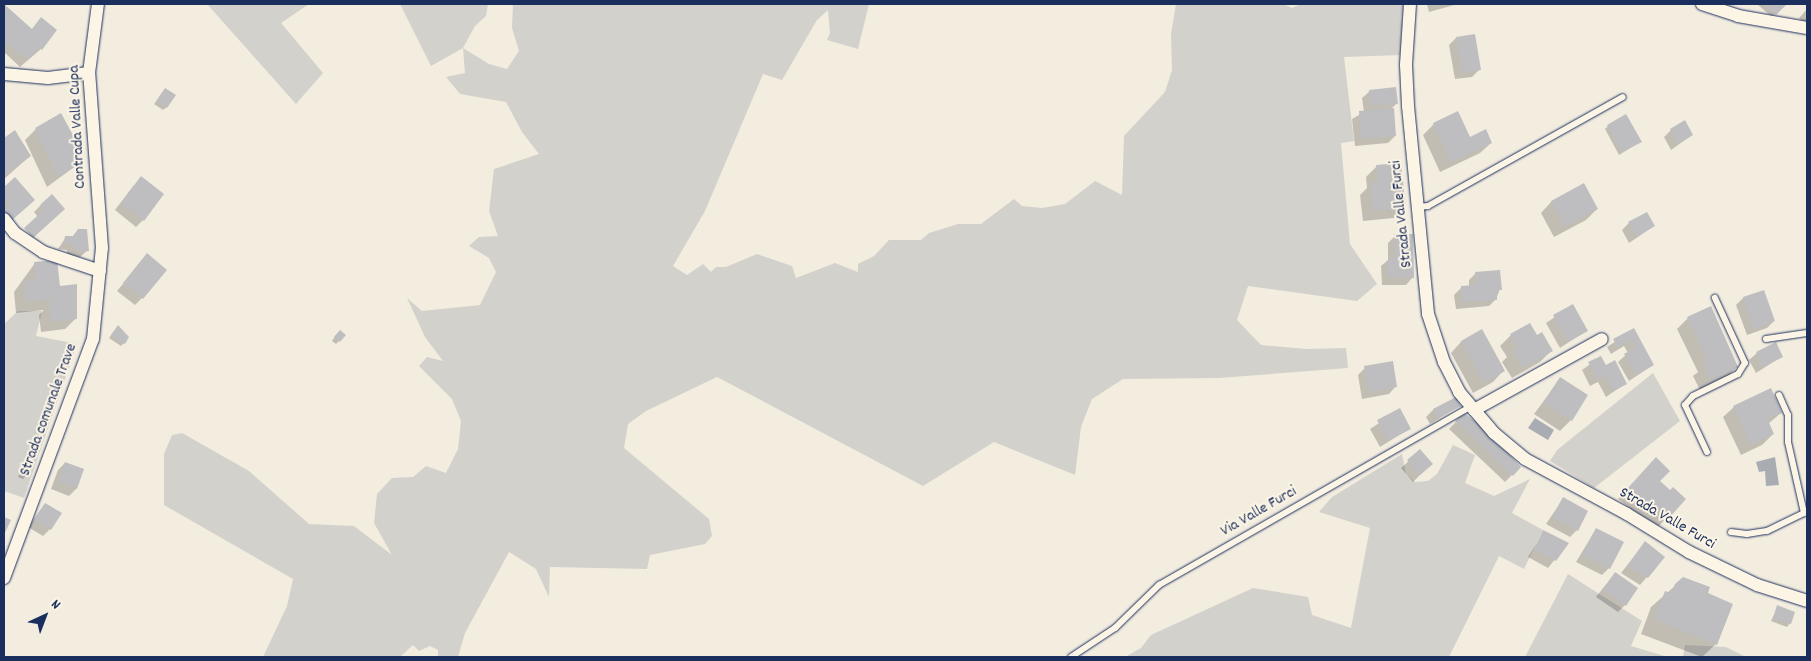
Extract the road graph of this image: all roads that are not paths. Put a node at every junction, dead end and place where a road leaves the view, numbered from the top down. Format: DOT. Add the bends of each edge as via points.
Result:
graph roads {
  1 [pos="98,4"];
  2 [pos="1410,4"];
  3 [pos="1702,4"];
  4 [pos="1807,28"];
  5 [pos="88,73"];
  6 [pos="4,74"];
  7 [pos="1623,97"];
  8 [pos="1418,207"];
  9 [pos="4,219"];
  10 [pos="10,232"];
  11 [pos="102,248"];
  12 [pos="100,271"];
  13 [pos="1715,298"];
  14 [pos="1807,333"];
  15 [pos="1602,339"];
  16 [pos="1766,339"];
  17 [pos="1779,395"];
  18 [pos="1472,408"];
  19 [pos="1707,452"];
  20 [pos="1805,512"];
  21 [pos="1731,532"];
  22 [pos="4,578"];
  23 [pos="1807,601"];
  24 [pos="1071,657"];
  1 -- 5 [label="street, Contrada Valle Cupa"];
  2 -- 8 [label="street, Strada Valle Furci" via="1406,65"];
  3 -- 4 [label="street" via="1738,16"];
  5 -- 6 [label="street" via="48,78"];
  5 -- 11 [label="street, Contrada Valle Cupa"];
  7 -- 8 [label="lane" via="1428,206"];
  8 -- 18 [label="street, Strada Valle Furci" via="1428,314 1444,362"];
  9 -- 10 [label="street"];
  10 -- 12 [label="street" via="43,252"];
  11 -- 12 [label="street, Strada comunale Trave"];
  12 -- 22 [label="street, Strada comunale Trave" via="93,338"];
  13 -- 19 [label="lane" via="1745,363 1738,374 1693,396 1684,405"];
  14 -- 16 [label="lane"];
  15 -- 18 [label="street"];
  17 -- 20 [label="lane" via="1788,414 1788,442"];
  18 -- 23 [label="street, Strada Valle Furci" via="1494,433 1525,459 1689,552 1757,585"];
  18 -- 24 [label="lane, Via Valle Furci" via="1159,585 1115,628"];
  20 -- 21 [label="lane" via="1767,531"];
}
